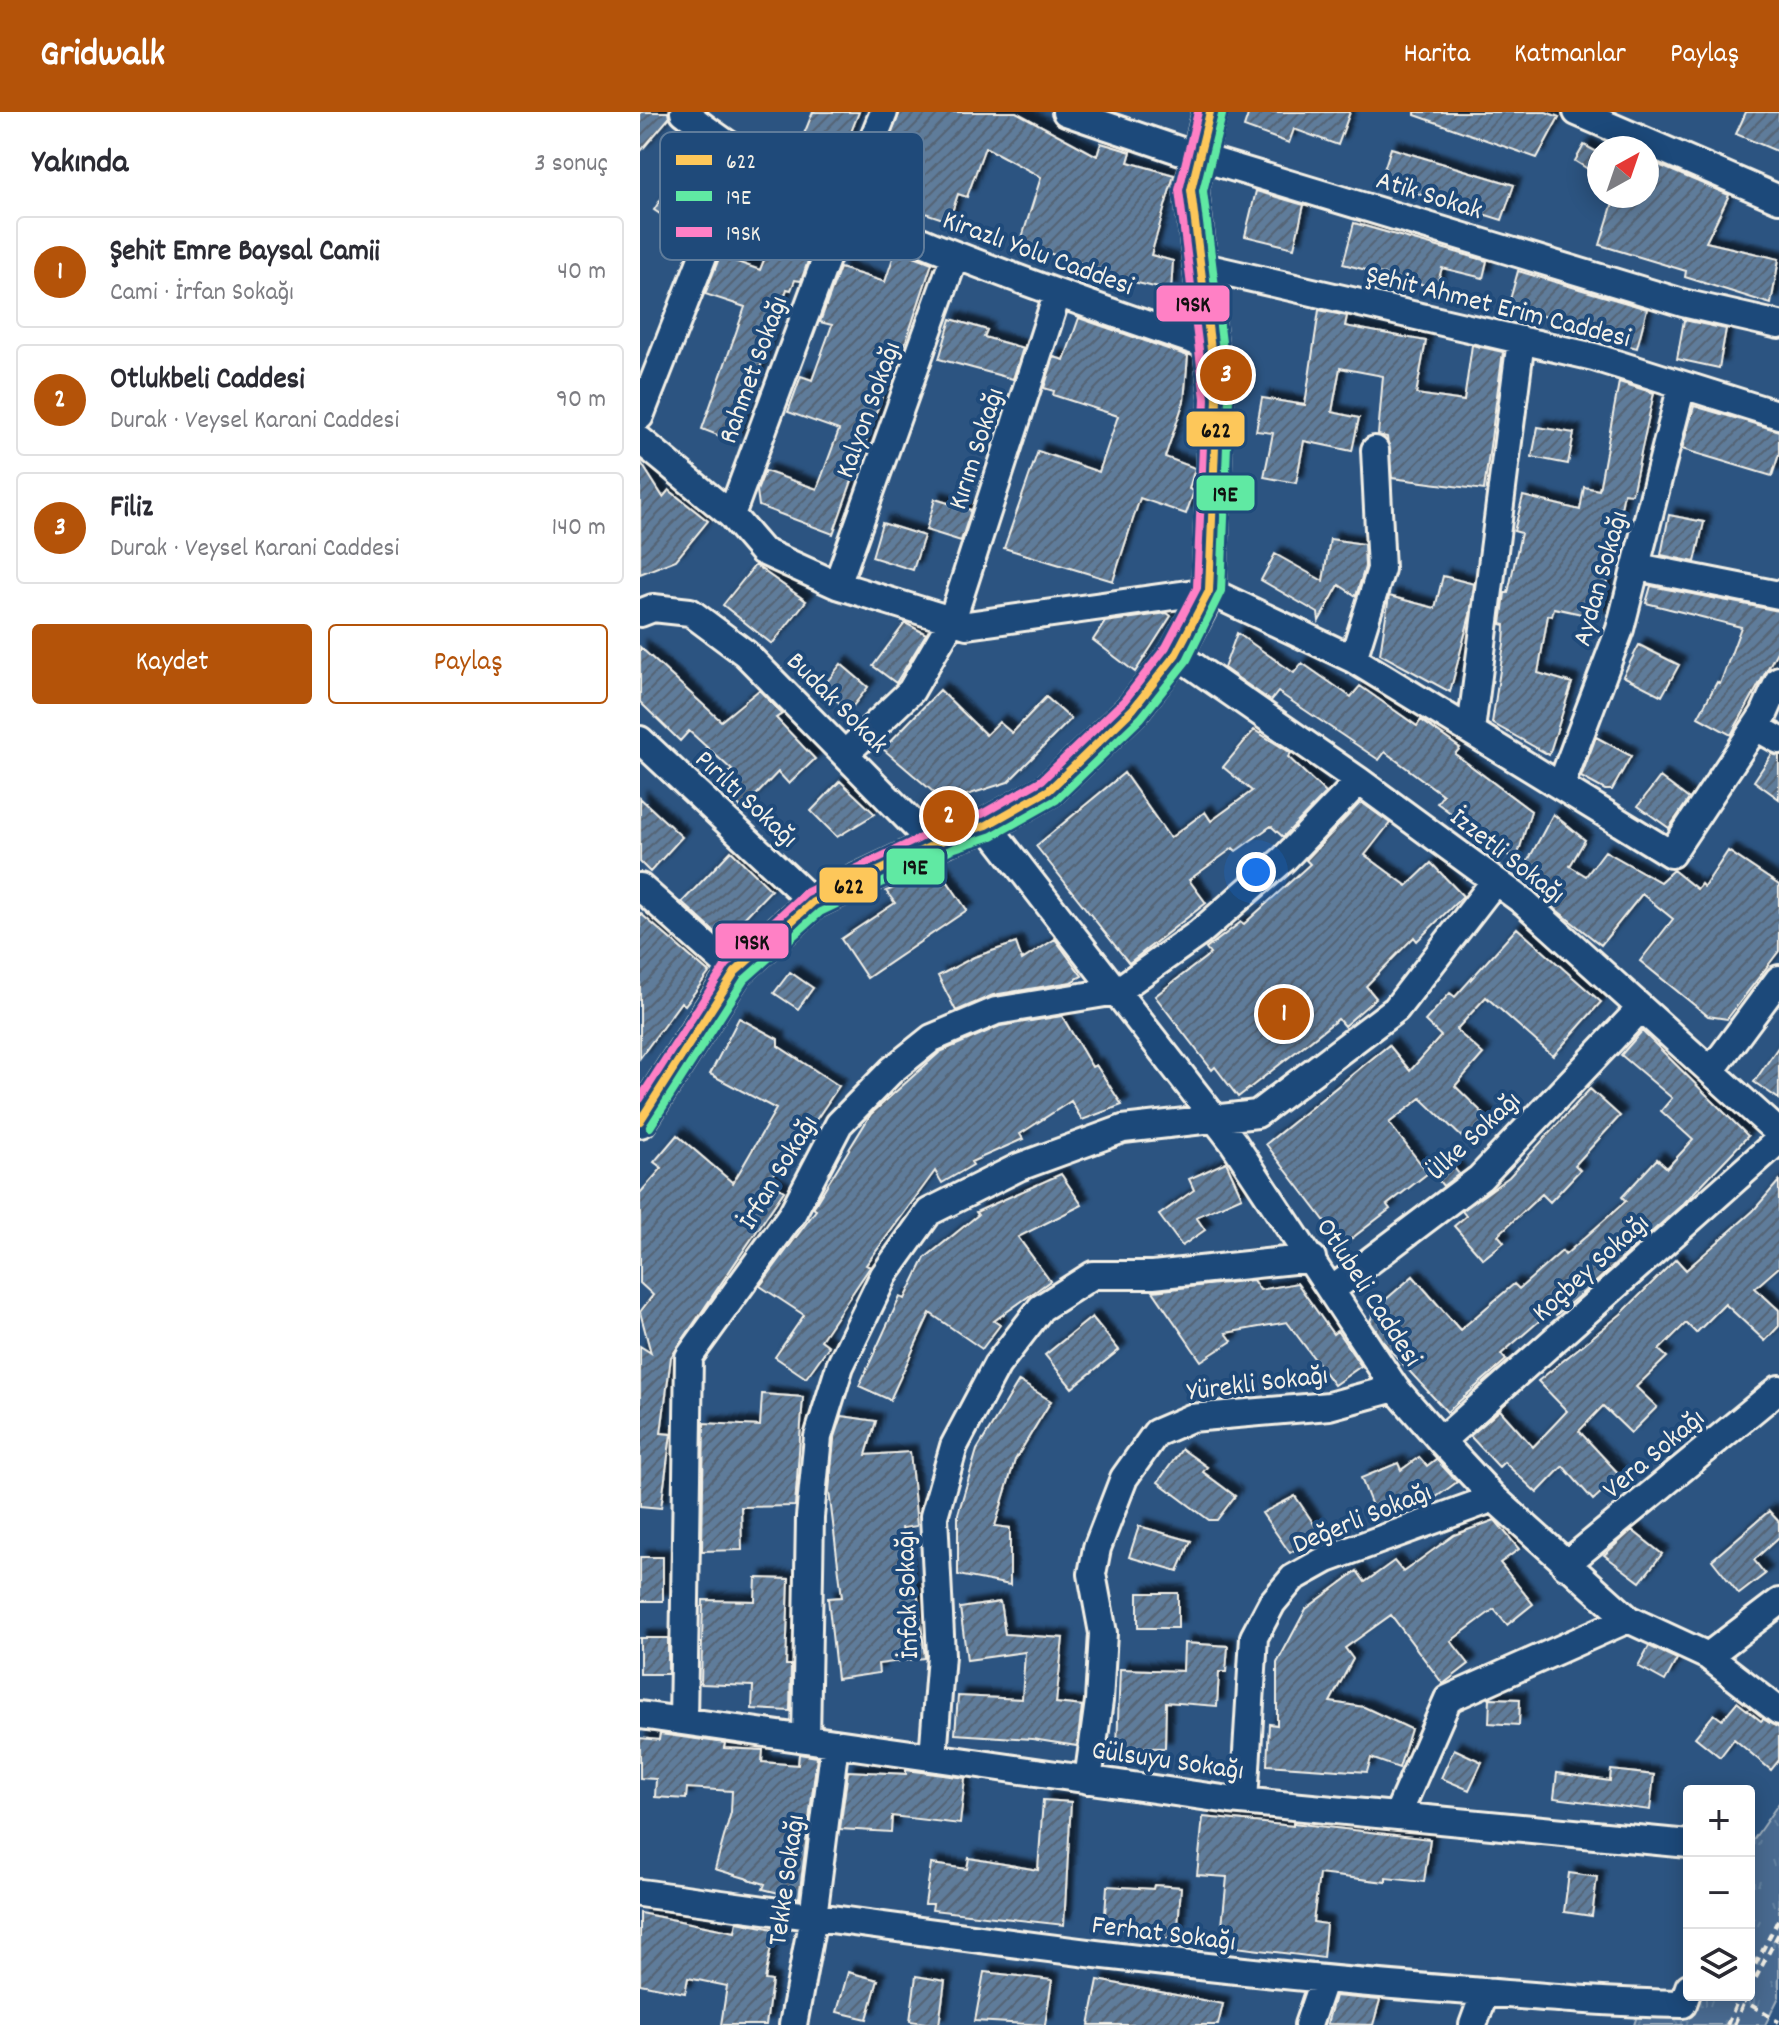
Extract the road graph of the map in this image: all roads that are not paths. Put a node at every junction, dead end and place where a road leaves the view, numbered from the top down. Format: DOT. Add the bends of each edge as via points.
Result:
graph roads {
  1 [pos="684,112"];
  2 [pos="884,112"];
  3 [pos="1066,112"];
  4 [pos="1210,112"];
  5 [pos="1577,112"];
  6 [pos="712,132"];
  7 [pos="876,132"];
  8 [pos="1199,157"];
  9 [pos="1779,199"];
  10 [pos="924,242"];
  11 [pos="955,255"];
  12 [pos="701,260"];
  13 [pos="826,260"];
  14 [pos="1200,266"];
  15 [pos="1057,295"];
  16 [pos="1779,325"];
  17 [pos="1521,340"];
  18 [pos="1210,346"];
  19 [pos="1682,385"];
  20 [pos="1779,415"];
  21 [pos="640,416"];
  22 [pos="640,440"];
  23 [pos="1375,450"];
  24 [pos="731,515"];
  25 [pos="1638,567"];
  26 [pos="837,585"];
  27 [pos="1209,591"];
  28 [pos="1779,595"];
  29 [pos="640,613"];
  30 [pos="952,620"];
  31 [pos="1176,654"];
  32 [pos="1353,659"];
  33 [pos="1779,680"];
  34 [pos="1756,727"];
  35 [pos="1471,730"];
  36 [pos="640,740"];
  37 [pos="1779,740"];
  38 [pos="847,752"];
  39 [pos="1359,781"];
  40 [pos="1561,785"];
  41 [pos="987,825"];
  42 [pos="934,845"];
  43 [pos="1495,881"];
  44 [pos="640,887"];
  45 [pos="813,902"];
  46 [pos="735,972"];
  47 [pos="1779,979"];
  48 [pos="1117,991"];
  49 [pos="1641,1008"];
  50 [pos="1711,1071"];
  51 [pos="1214,1117"];
  52 [pos="640,1121"];
  53 [pos="1779,1133"];
  54 [pos="1779,1140"];
  55 [pos="1312,1258"];
  56 [pos="1333,1289"];
  57 [pos="1395,1388"];
  58 [pos="1779,1389"];
  59 [pos="1441,1441"];
  60 [pos="1494,1498"];
  61 [pos="1565,1565"];
  62 [pos="1779,1602"];
  63 [pos="1628,1619"];
  64 [pos="1708,1656"];
  65 [pos="1779,1711"];
  66 [pos="640,1715"];
  67 [pos="683,1721"];
  68 [pos="806,1739"];
  69 [pos="835,1743"];
  70 [pos="933,1757"];
  71 [pos="1088,1780"];
  72 [pos="1244,1801"];
  73 [pos="1397,1816"];
  74 [pos="1683,1843"];
  75 [pos="640,1893"];
  76 [pos="813,1917"];
  77 [pos="1323,1981"];
  78 [pos="1485,1992"];
  79 [pos="1683,1997"];
  80 [pos="1608,2014"];
  81 [pos="793,2025"];
  82 [pos="1308,2025"];
  83 [pos="1473,2025"];
  1 -- 6 [label="street, Kirazlı Yolu Caddesi"];
  2 -- 7 [label="street, Rahmet Sokağı"];
  3 -- 8 [label="street, Atik Sokak"];
  4 -- 8 [label="main road"];
  5 -- 9 [label="street"];
  8 -- 14 [label="main road" via="1191,190"];
  8 -- 16 [label="street, Atik Sokak" via="1683,303"];
  10 -- 11 [label="street, Kirazlı Yolu Caddesi"];
  11 -- 15 [label="street, Kirazlı Yolu Caddesi"];
  11 -- 26 [label="street, Kalyon Sokağı"];
  12 -- 21 [label="street"];
  13 -- 24 [label="street, Rahmet Sokağı"];
  14 -- 17 [label="street, Şehit Ahmet Erim Caddesi"];
  14 -- 18 [label="main road"];
  15 -- 18 [label="street, Kirazlı Yolu Caddesi"];
  15 -- 30 [label="street, Kırım Sokağı"];
  17 -- 19 [label="street, Şehit Ahmet Erim Caddesi"];
  17 -- 35 [label="street"];
  18 -- 27 [label="main road" via="1217,398"];
  19 -- 20 [label="street, Şehit Ahmet Erim Caddesi"];
  19 -- 25 [label="street, Aydan Sokağı"];
  22 -- 24 [label="street"];
  23 -- 32 [label="street" via="1381,569"];
  24 -- 26 [label="street" via="762,551"];
  25 -- 28 [label="street"];
  25 -- 40 [label="street, Aydan Sokağı"];
  26 -- 30 [label="street"];
  27 -- 30 [label="street" via="967,625"];
  27 -- 31 [label="main road"];
  27 -- 32 [label="street"];
  29 -- 38 [label="street, Budak Sokak" via="653,608 690,612 745,653"];
  30 -- 38 [label="street, Kırım Sokağı" via="911,691"];
  31 -- 39 [label="street, İzzetli Sokağı"];
  31 -- 41 [label="main road" via="1133,709 1049,790"];
  32 -- 35 [label="street"];
  33 -- 34 [label="street"];
  34 -- 37 [label="street"];
  34 -- 40 [label="street" via="1671,854"];
  35 -- 40 [label="street"];
  36 -- 45 [label="street, Pırıltı Sokağı"];
  38 -- 42 [label="street, Budak Sokak"];
  39 -- 43 [label="street, İzzetli Sokağı"];
  39 -- 48 [label="street, İrfan Sokağı" via="1284,859 1199,933"];
  41 -- 42 [label="main road"];
  41 -- 48 [label="street, Otlubeli Caddesi"];
  42 -- 45 [label="main road"];
  43 -- 49 [label="street, İzzetli Sokağı"];
  43 -- 51 [label="street" via="1396,1009 1257,1114"];
  44 -- 46 [label="street"];
  45 -- 46 [label="main road"];
  46 -- 52 [label="main road"];
  47 -- 50 [label="street"];
  48 -- 51 [label="street, Otlubeli Caddesi"];
  48 -- 67 [label="street, İrfan Sokağı" via="996,1011 932,1038 892,1070 839,1124 792,1214 689,1357"];
  49 -- 50 [label="street, İzzetli Sokağı"];
  49 -- 56 [label="street, Ülke Sokağı" via="1480,1178"];
  50 -- 53 [label="street, İzzetli Sokağı"];
  51 -- 55 [label="street, Otlubeli Caddesi"];
  51 -- 68 [label="street" via="1123,1129 1019,1167 929,1212 884,1275 840,1366 818,1437 810,1517"];
  54 -- 59 [label="street, Koçbey Sokağı"];
  55 -- 56 [label="street, Otlubeli Caddesi"];
  55 -- 70 [label="street, İnfak Sokağı" via="1153,1275 1093,1275 1041,1308 997,1365 954,1446 934,1516 941,1655"];
  56 -- 57 [label="street, Otlubeli Caddesi"];
  57 -- 59 [label="street, Otlubeli Caddesi"];
  57 -- 71 [label="street, Yürekli Sokağı" via="1329,1406 1191,1418 1156,1433 1124,1478 1097,1548 1092,1574 1103,1633"];
  58 -- 61 [label="street, Vera Sokağı"];
  59 -- 60 [label="street, Otlubeli Caddesi"];
  60 -- 61 [label="street, Otlubeli Caddesi"];
  60 -- 72 [label="street, Değerli Sokağı" via="1327,1559 1293,1578 1272,1603 1254,1637"];
  61 -- 63 [label="street, Otlubeli Caddesi"];
  62 -- 64 [label="street"];
  63 -- 64 [label="street, Otlubeli Caddesi"];
  63 -- 73 [label="street" via="1448,1699"];
  64 -- 65 [label="street, Otlubeli Caddesi"];
  66 -- 67 [label="street, Gülsuyu Sokağı"];
  67 -- 68 [label="street, Gülsuyu Sokağı"];
  68 -- 69 [label="street, Gülsuyu Sokağı"];
  69 -- 70 [label="street, Gülsuyu Sokağı"];
  69 -- 76 [label="street, Tekke Sokağı"];
  70 -- 71 [label="street, Gülsuyu Sokağı"];
  71 -- 72 [label="street, Gülsuyu Sokağı"];
  72 -- 73 [label="street, Gülsuyu Sokağı"];
  73 -- 74 [label="street, Gülsuyu Sokağı"];
  75 -- 76 [label="street, Ferhat Sokağı"];
  76 -- 77 [label="street, Ferhat Sokağı"];
  76 -- 81 [label="street, Tekke Sokağı"];
  77 -- 78 [label="street, Ferhat Sokağı"];
  77 -- 82 [label="street"];
  78 -- 80 [label="street, Ferhat Sokağı"];
  78 -- 83 [label="street"];
  79 -- 80 [label="street, Ferhat Sokağı"];
}
